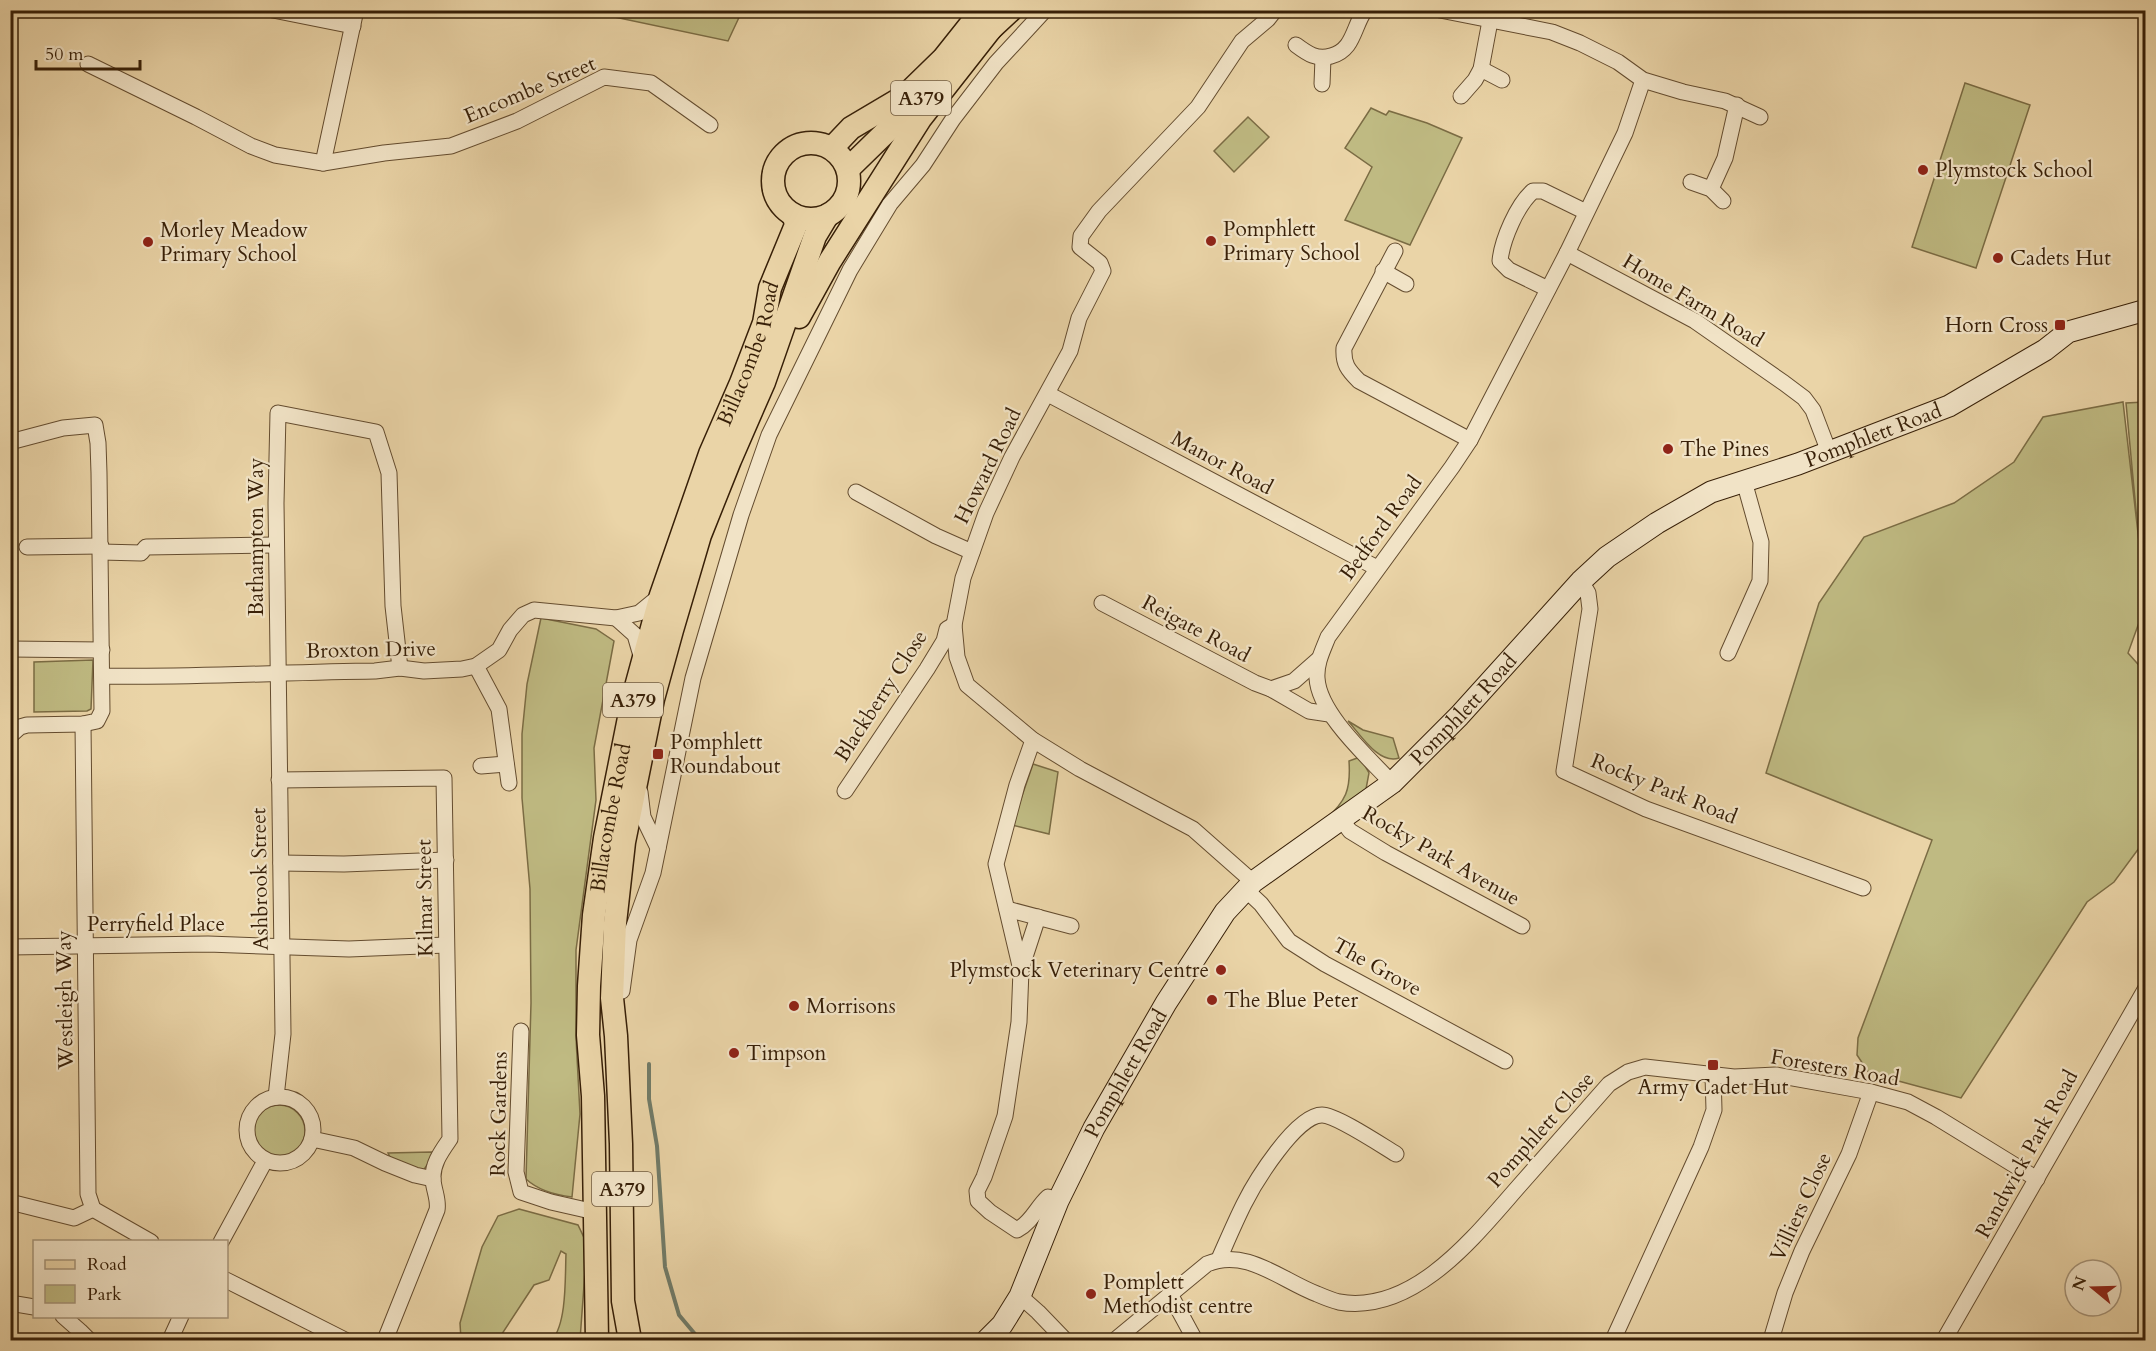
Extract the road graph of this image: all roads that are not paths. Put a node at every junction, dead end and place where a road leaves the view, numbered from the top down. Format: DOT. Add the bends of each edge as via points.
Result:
graph roads {
  1 [pos="273,10"];
  2 [pos="1011,10"];
  3 [pos="1045,10"];
  4 [pos="1275,10"];
  5 [pos="1365,10"];
  6 [pos="1440,10"];
  7 [pos="987,18"];
  8 [pos="1490,21"];
  9 [pos="353,25"];
  10 [pos="1296,45"];
  11 [pos="1323,58"];
  12 [pos="88,64"];
  13 [pos="1481,69"];
  14 [pos="1502,80"];
  15 [pos="1642,80"];
  16 [pos="1322,84"];
  17 [pos="1461,96"];
  18 [pos="1737,105"];
  19 [pos="1760,117"];
  20 [pos="710,125"];
  21 [pos="832,148"];
  22 [pos="322,163"];
  23 [pos="848,169"];
  24 [pos="1691,183"];
  25 [pos="1711,189"];
  26 [pos="1723,201"];
  27 [pos="1586,212"];
  28 [pos="794,216"];
  29 [pos="827,216"];
  30 [pos="1395,251"];
  31 [pos="1567,253"];
  32 [pos="1383,271"];
  33 [pos="1407,284"];
  34 [pos="1548,289"];
  35 [pos="2145,310"];
  36 [pos="764,382"];
  37 [pos="1048,394"];
  38 [pos="1470,440"];
  39 [pos="10,442"];
  40 [pos="1829,452"];
  41 [pos="1744,481"];
  42 [pos="856,492"];
  43 [pos="276,546"];
  44 [pos="27,547"];
  45 [pos="101,549"];
  46 [pos="972,552"];
  47 [pos="1377,568"];
  48 [pos="1581,581"];
  49 [pos="661,595"];
  50 [pos="1102,603"];
  51 [pos="616,618"];
  52 [pos="954,625"];
  53 [pos="10,649"];
  54 [pos="102,650"];
  55 [pos="1728,653"];
  56 [pos="1319,659"];
  57 [pos="643,662"];
  58 [pos="278,666"];
  59 [pos="476,666"];
  60 [pos="400,668"];
  61 [pos="102,676"];
  62 [pos="1271,689"];
  63 [pos="1329,714"];
  64 [pos="83,724"];
  65 [pos="10,736"];
  66 [pos="1034,740"];
  67 [pos="506,764"];
  68 [pos="481,766"];
  69 [pos="638,771"];
  70 [pos="279,780"];
  71 [pos="509,783"];
  72 [pos="1392,783"];
  73 [pos="845,791"];
  74 [pos="1341,819"];
  75 [pos="658,848"];
  76 [pos="446,860"];
  77 [pos="281,863"];
  78 [pos="1249,886"];
  79 [pos="1863,888"];
  80 [pos="1007,909"];
  81 [pos="1038,917"];
  82 [pos="1071,926"];
  83 [pos="1522,926"];
  84 [pos="84,945"];
  85 [pos="446,945"];
  86 [pos="10,947"];
  87 [pos="282,948"];
  88 [pos="1021,970"];
  89 [pos="2145,988"];
  90 [pos="521,1031"];
  91 [pos="616,1036"];
  92 [pos="1505,1061"];
  93 [pos="1713,1075"];
  94 [pos="1871,1092"];
  95 [pos="276,1097"];
  96 [pos="1384,1128"];
  97 [pos="312,1139"];
  98 [pos="1376,1142"];
  99 [pos="1396,1154"];
  100 [pos="265,1161"];
  101 [pos="433,1179"];
  102 [pos="2037,1179"];
  103 [pos="10,1202"];
  104 [pos="1058,1202"];
  105 [pos="93,1209"];
  106 [pos="595,1212"];
  107 [pos="147,1240"];
  108 [pos="222,1240"];
  109 [pos="1219,1259"];
  110 [pos="228,1281"];
  111 [pos="1170,1294"];
  112 [pos="1020,1296"];
  113 [pos="10,1303"];
  114 [pos="33,1307"];
  115 [pos="64,1318"];
  116 [pos="182,1318"];
  117 [pos="89,1341"];
  118 [pos="170,1341"];
  119 [pos="345,1341"];
  120 [pos="385,1341"];
  121 [pos="597,1341"];
  122 [pos="630,1341"];
  123 [pos="987,1341"];
  124 [pos="1065,1341"];
  125 [pos="1115,1341"];
  126 [pos="1195,1341"];
  127 [pos="1613,1341"];
  128 [pos="1771,1341"];
  129 [pos="1944,1341"];
  1 -- 9 [label="street"];
  2 -- 7 [label="main road, Billacombe Road / A379"];
  3 -- 75 [label="street, Billacombe Road" via="996,63 890,204 850,270 770,435 741,515 693,678"];
  4 -- 37 [label="street, Howard Road" via="1242,41 1198,107 1099,211 1081,236 1080,247 1104,271 1079,318 1070,351"];
  5 -- 11 [label="street" via="1349,45 1340,53"];
  6 -- 8 [label="street"];
  7 -- 21 [label="main road, Billacombe Road / A379" via="905,96 850,128"];
  7 -- 23 [label="main road, Billacombe Road / A379"];
  7 -- 36 [label="main road, Billacombe Road" via="830,261"];
  8 -- 13 [label="street"];
  8 -- 15 [label="street" via="1552,32 1618,62"];
  9 -- 22 [label="street"];
  10 -- 11 [label="street" via="1309,55"];
  11 -- 16 [label="street"];
  12 -- 22 [label="street, Encombe Street" via="251,146"];
  13 -- 14 [label="street"];
  13 -- 17 [label="street"];
  15 -- 18 [label="street"];
  15 -- 27 [label="street, Bedford Road" via="1625,133"];
  18 -- 19 [label="street"];
  18 -- 25 [label="street" via="1725,158"];
  20 -- 22 [label="street, Encombe Street" via="651,83 604,76 517,121 451,146"];
  21 -- 23 [label="main road"];
  21 -- 28 [label="main road" via="808,143 796,146 778,163 773,187 784,209"];
  23 -- 29 [label="main road, Billacombe Road / A379" via="848,194"];
  24 -- 25 [label="street"];
  25 -- 26 [label="street"];
  27 -- 31 [label="street, Bedford Road"];
  27 -- 34 [label="street" via="1544,191 1533,191 1524,198 1501,247 1500,261 1509,270"];
  28 -- 29 [label="main road"];
  28 -- 49 [label="main road, Billacombe Road / A379" via="796,225 770,288 764,323 710,454"];
  29 -- 36 [label="main road, Billacombe Road / A379" via="814,236"];
  30 -- 32 [label="street"];
  31 -- 34 [label="street, Bedford Road"];
  31 -- 40 [label="street, Home Farm Road" via="1695,321 1804,398 1814,410"];
  32 -- 33 [label="street"];
  32 -- 38 [label="street" via="1344,348 1347,370 1359,381"];
  34 -- 38 [label="street, Bedford Road"];
  35 -- 40 [label="street, Pomphlett Road" via="2068,332 2045,350 1949,406"];
  36 -- 69 [label="main road, Billacombe Road / A379" via="700,535"];
  37 -- 46 [label="street, Howard Road" via="1012,457"];
  37 -- 47 [label="street, Manor Road"];
  38 -- 47 [label="street, Bedford Road"];
  39 -- 45 [label="street" via="63,428 95,425"];
  40 -- 41 [label="street, Pomphlett Road"];
  41 -- 48 [label="street, Pomphlett Road" via="1711,492 1657,523 1607,557"];
  41 -- 55 [label="street" via="1761,542 1760,580"];
  42 -- 46 [label="street"];
  43 -- 45 [label="street" via="146,547 141,553"];
  43 -- 58 [label="street, Bathampton Way"];
  43 -- 60 [label="street, Bathampton Way" via="278,413 376,432 389,473 393,606"];
  44 -- 45 [label="street"];
  45 -- 54 [label="street"];
  46 -- 52 [label="street, Howard Road"];
  47 -- 56 [label="street, Bedford Road" via="1328,637"];
  48 -- 72 [label="street, Pomphlett Road" via="1459,716"];
  48 -- 79 [label="street, Rocky Park Road" via="1590,609 1564,771 1646,808"];
  49 -- 51 [label="street, Broxton Drive" via="639,613"];
  49 -- 57 [label="main road, Billacombe Road / A379"];
  50 -- 62 [label="street, Reigate Road"];
  51 -- 57 [label="street" via="635,635"];
  51 -- 59 [label="street, Broxton Drive" via="534,610 523,615 499,650"];
  52 -- 66 [label="street, Howard Road" via="957,657 967,685"];
  52 -- 73 [label="street, Blackberry Close" via="947,629 922,677"];
  53 -- 54 [label="street"];
  54 -- 61 [label="street"];
  56 -- 62 [label="street" via="1294,681"];
  56 -- 63 [label="street, Bedford Road" via="1318,686"];
  57 -- 106 [label="main road, Billacombe Road / A379" via="620,754 594,915 588,1035"];
  58 -- 60 [label="street, Broxton Drive" via="375,671"];
  58 -- 61 [label="street, Broxton Drive" via="178,678"];
  58 -- 70 [label="street, Ashbrook Street"];
  59 -- 60 [label="street, Broxton Drive" via="424,671"];
  59 -- 67 [label="street" via="499,709"];
  61 -- 64 [label="street" via="102,711 97,721"];
  62 -- 63 [label="street, Reigate Road" via="1309,711"];
  63 -- 72 [label="street, Bedford Road"];
  64 -- 65 [label="street" via="27,724"];
  64 -- 84 [label="street, Westleigh Way"];
  66 -- 78 [label="street, Howard Road" via="1193,829"];
  66 -- 80 [label="street" via="996,864"];
  67 -- 68 [label="street"];
  67 -- 71 [label="street"];
  69 -- 75 [label="street, Billacombe Road" via="643,817"];
  69 -- 91 [label="main road, Billacombe Road / A379" via="624,842 615,923 612,998"];
  70 -- 76 [label="street, Kilmar Street" via="444,778"];
  70 -- 77 [label="street, Ashbrook Street"];
  72 -- 74 [label="street, Pomphlett Road"];
  74 -- 78 [label="street, Pomphlett Road"];
  74 -- 83 [label="street, Rocky Park Avenue" via="1350,831 1386,853"];
  75 -- 91 [label="street, Billacombe Road" via="629,940"];
  76 -- 77 [label="street"];
  76 -- 85 [label="street, Kilmar Street"];
  77 -- 87 [label="street, Ashbrook Street"];
  78 -- 92 [label="street, The Grove" via="1289,941"];
  78 -- 104 [label="street, Pomphlett Road" via="1225,912 1166,1003 1094,1128"];
  80 -- 81 [label="street"];
  80 -- 88 [label="street"];
  81 -- 82 [label="street"];
  81 -- 88 [label="street"];
  84 -- 86 [label="street, Perryfield Place"];
  84 -- 87 [label="street, Perryfield Place"];
  84 -- 105 [label="street, Westleigh Way" via="88,1194"];
  85 -- 87 [label="street, Perryfield Place"];
  85 -- 101 [label="street, Kilmar Street" via="450,1139 436,1159"];
  87 -- 95 [label="street, Ashbrook Street" via="282,1043"];
  88 -- 104 [label="street" via="1019,1022 1005,1116 976,1191 978,1201 1017,1230 1028,1225 1048,1197"];
  89 -- 102 [label="street, Randwick Park Road"];
  90 -- 106 [label="street, Rock Gardens" via="516,1172 521,1192"];
  91 -- 122 [label="main road, Billacombe Road / A379" via="623,1301"];
  93 -- 94 [label="street, Foresters Road" via="1776,1076"];
  93 -- 109 [label="street, Pomphlett Close" via="1645,1066 1609,1084 1480,1230 1443,1266 1389,1297 1359,1303 1337,1301 1258,1265 1233,1258"];
  93 -- 127 [label="street" via="1714,1110 1701,1147"];
  94 -- 102 [label="street, Foresters Road" via="1908,1102"];
  94 -- 128 [label="street, Villiers Close" via="1849,1154 1785,1293"];
  95 -- 97 [label="street" via="286,1097 303,1106 313,1123"];
  95 -- 100 [label="street" via="257,1106 247,1124 250,1145"];
  96 -- 98 [label="street"];
  97 -- 100 [label="street" via="307,1150 292,1162"];
  97 -- 101 [label="street" via="354,1148"];
  98 -- 99 [label="street"];
  98 -- 109 [label="street" via="1338,1120 1323,1115 1309,1118 1269,1163"];
  100 -- 108 [label="street"];
  101 -- 120 [label="street, Kilmar Street" via="437,1210"];
  102 -- 129 [label="street, Randwick Park Road"];
  103 -- 105 [label="street" via="74,1218"];
  104 -- 112 [label="street, Pomphlett Road"];
  105 -- 107 [label="street"];
  106 -- 121 [label="main road, Billacombe Road / A379"];
  109 -- 111 [label="street"];
  110 -- 119 [label="street"];
  111 -- 125 [label="street"];
  111 -- 126 [label="street"];
  112 -- 123 [label="street, Pomphlett Road"];
  112 -- 124 [label="street"];
  113 -- 114 [label="street"];
  115 -- 117 [label="street"];
  116 -- 118 [label="street"];
}
